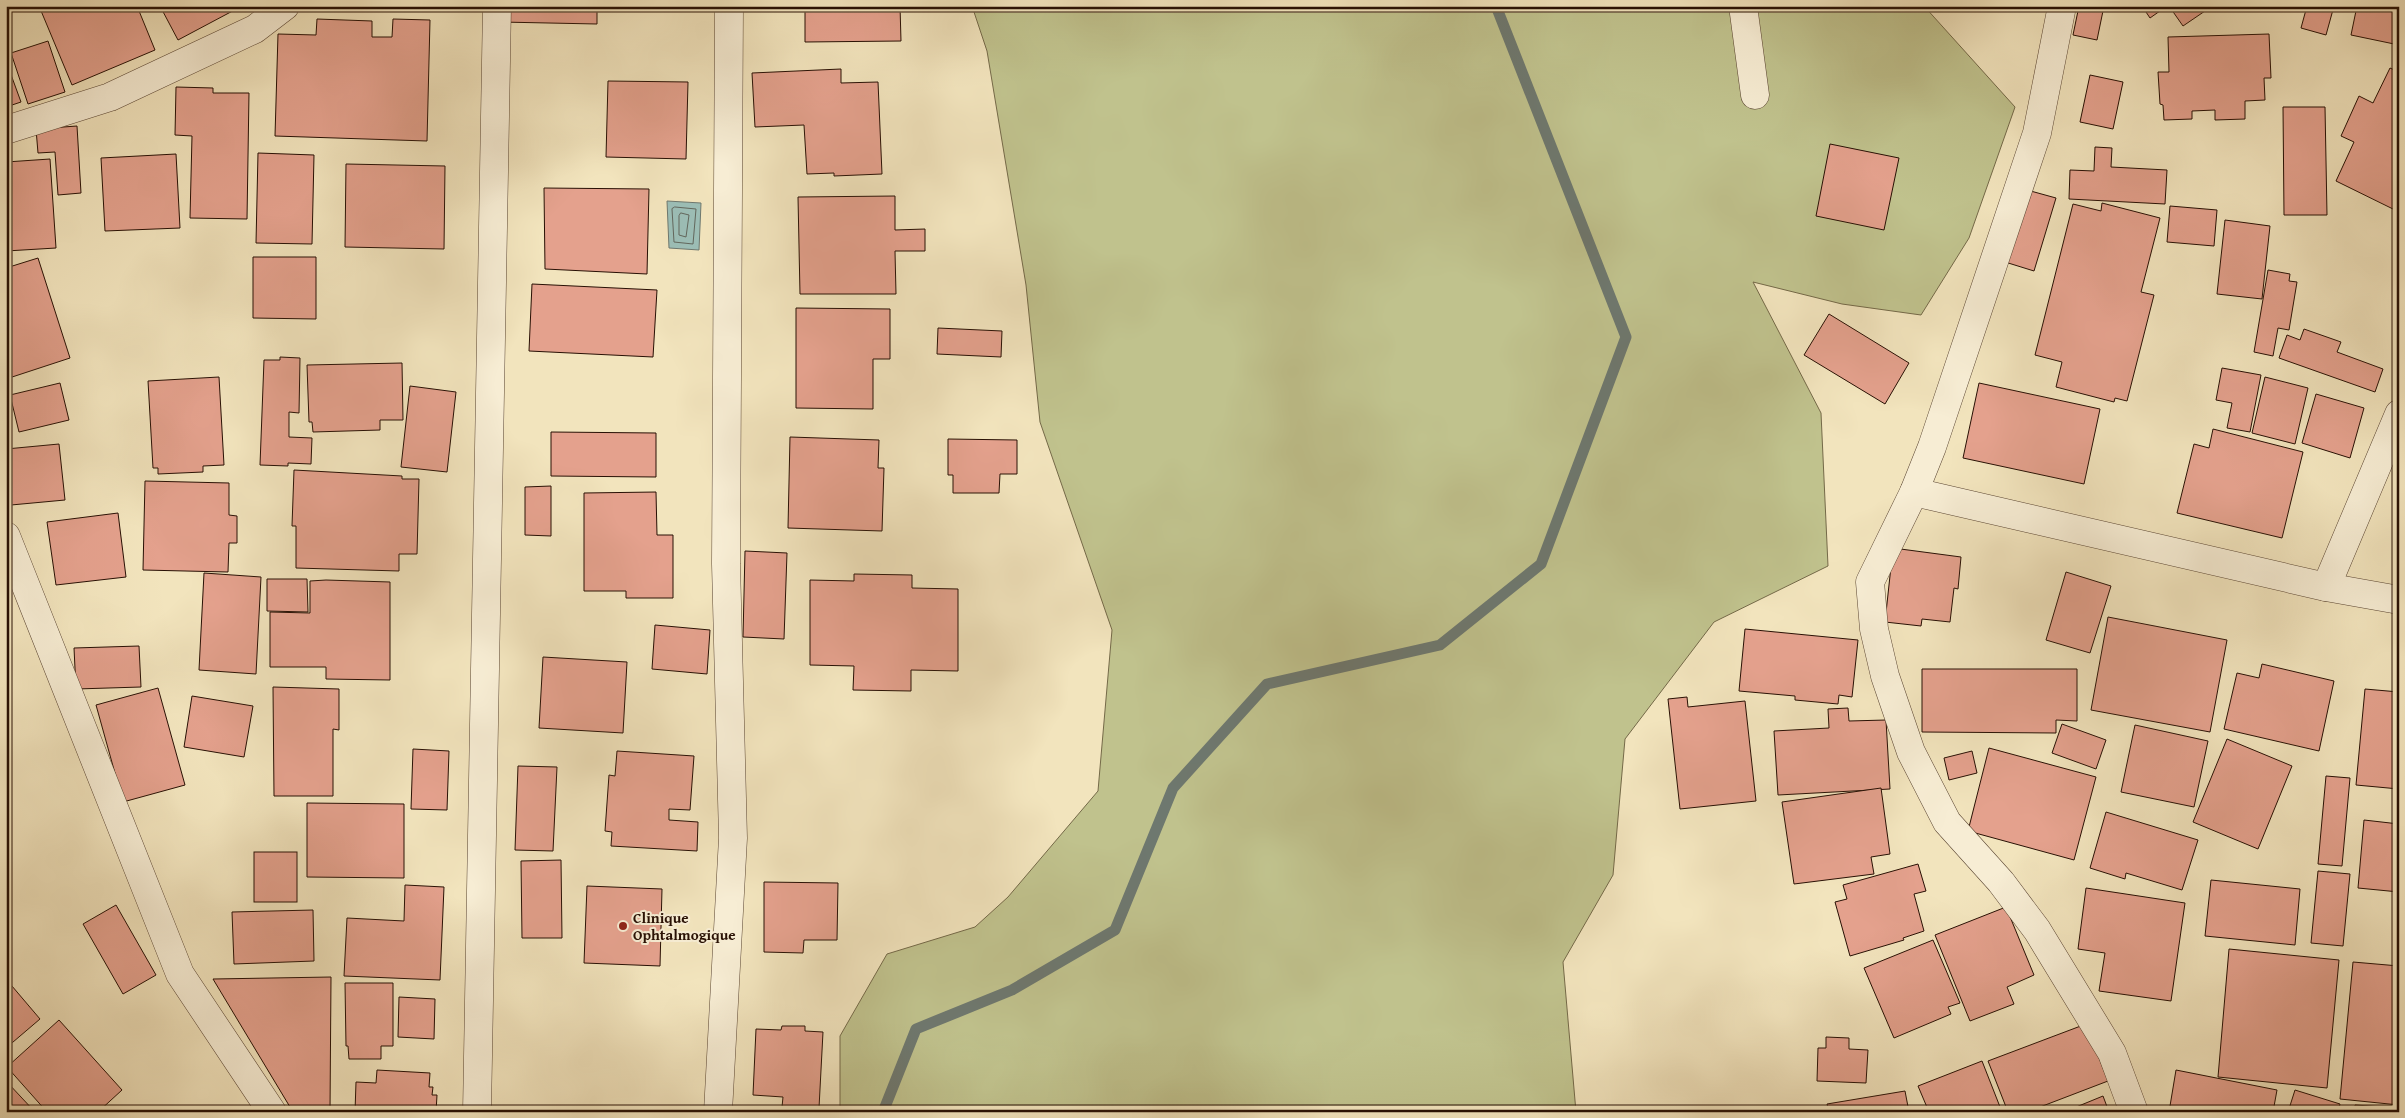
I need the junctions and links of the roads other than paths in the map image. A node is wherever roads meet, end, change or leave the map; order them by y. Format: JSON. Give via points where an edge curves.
{"nodes":[{"id":1,"x":285,"y":6,"type":"edge"},
{"id":2,"x":497,"y":6,"type":"edge"},
{"id":3,"x":729,"y":6,"type":"edge"},
{"id":4,"x":1743,"y":6,"type":"edge"},
{"id":5,"x":2062,"y":6,"type":"edge"},
{"id":6,"x":1755,"y":95,"type":"dead end"},
{"id":7,"x":6,"y":130,"type":"edge"},
{"id":8,"x":2399,"y":414,"type":"edge"},
{"id":9,"x":1914,"y":492,"type":"junction"},
{"id":10,"x":6,"y":536,"type":"edge"},
{"id":11,"x":2326,"y":586,"type":"junction"},
{"id":12,"x":2399,"y":600,"type":"edge"},
{"id":13,"x":272,"y":1112,"type":"edge"},
{"id":14,"x":477,"y":1112,"type":"edge"},
{"id":15,"x":718,"y":1112,"type":"edge"},
{"id":16,"x":2134,"y":1112,"type":"edge"}],
"edges":[{"from":1,"to":7,"type":"street","via":[[255,30],[110,97]]},
{"from":2,"to":14,"type":"street"},
{"from":3,"to":15,"type":"street","via":[[726,564],[733,838]]},
{"from":4,"to":6,"type":"street"},
{"from":5,"to":9,"type":"street","via":[[2038,133]]},
{"from":8,"to":11,"type":"street"},
{"from":9,"to":11,"type":"street"},
{"from":9,"to":16,"type":"street","via":[[1870,582],[1874,629],[1885,676],[1911,752],[1947,822],[2001,882],[2037,930],[2112,1053]]},
{"from":10,"to":13,"type":"street","via":[[180,974]]},
{"from":11,"to":12,"type":"street"}]}
